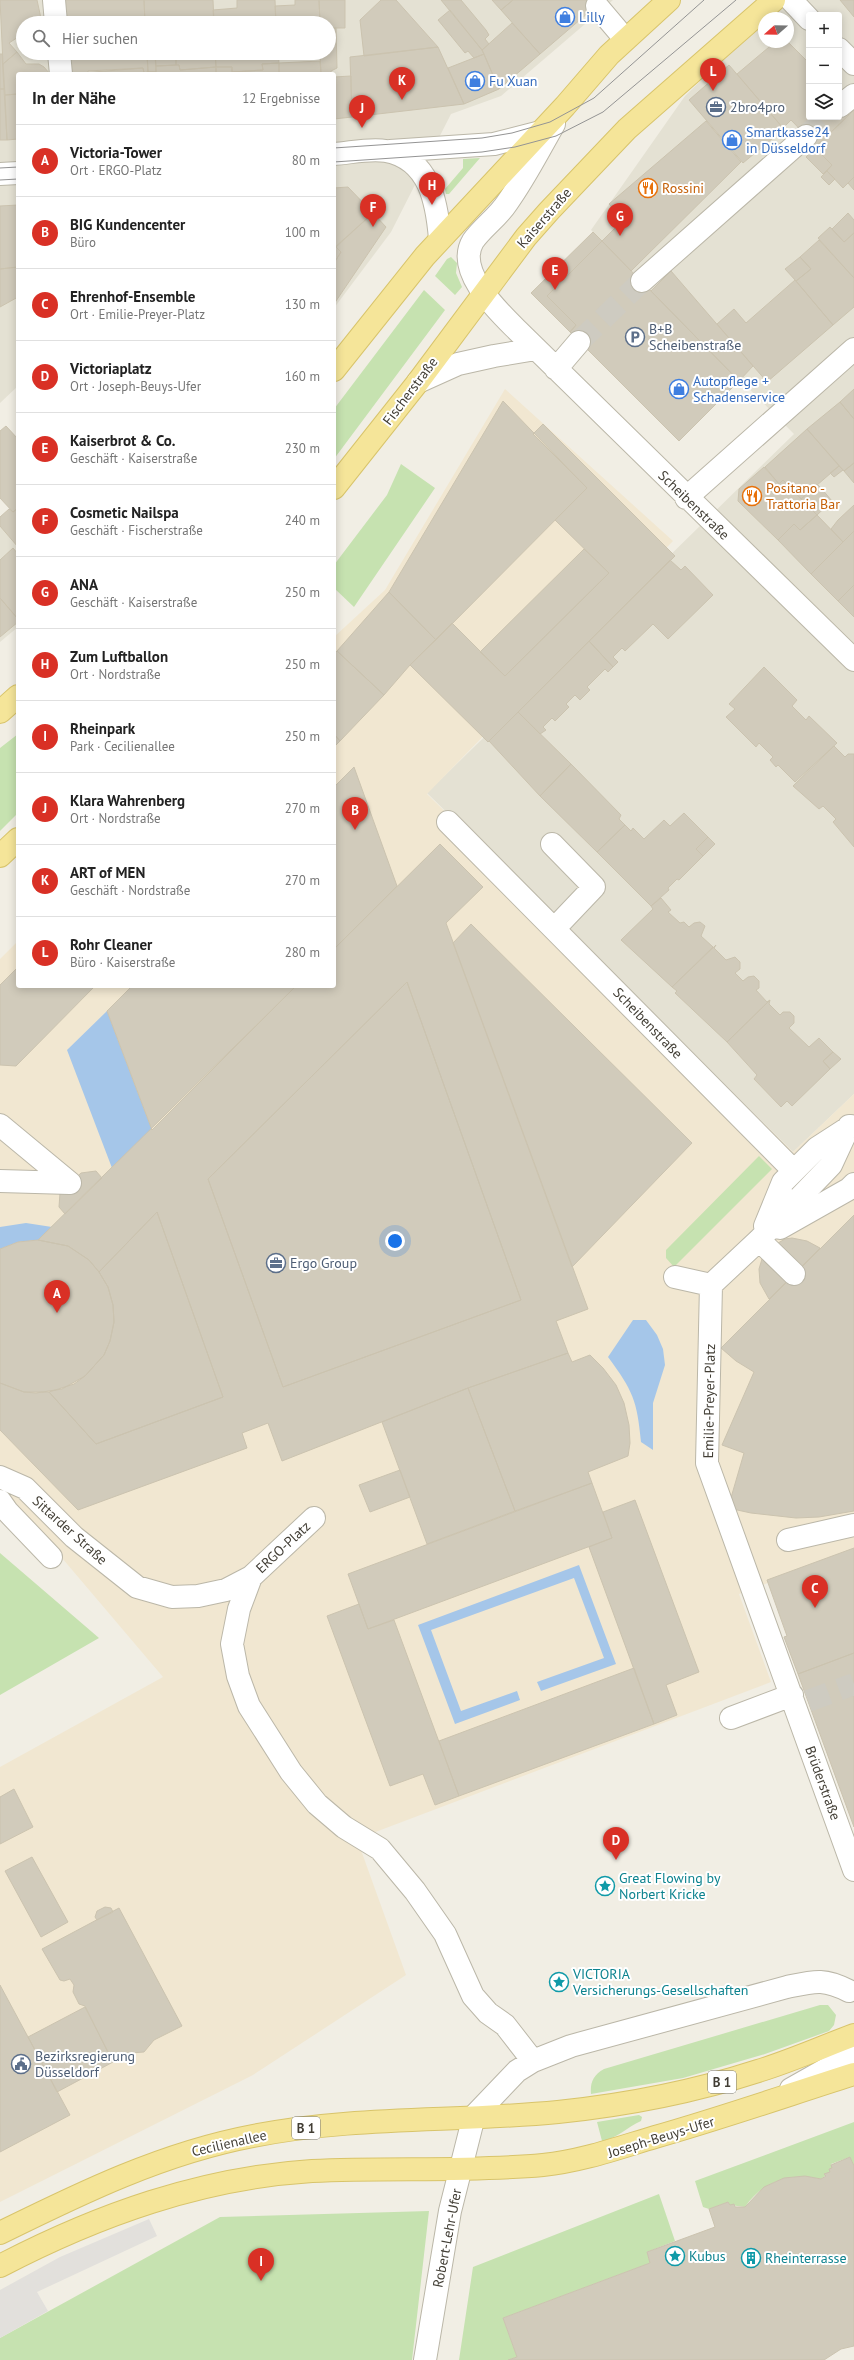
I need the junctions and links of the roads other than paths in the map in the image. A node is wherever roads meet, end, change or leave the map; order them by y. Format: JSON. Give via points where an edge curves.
{"nodes":[{"id":1,"x":54,"y":0,"type":"edge"},
{"id":2,"x":668,"y":0,"type":"edge"},
{"id":3,"x":774,"y":0,"type":"edge"},
{"id":4,"x":791,"y":0,"type":"edge"},
{"id":5,"x":597,"y":6,"type":"dead end"},
{"id":6,"x":55,"y":16,"type":"edge"},
{"id":7,"x":806,"y":16,"type":"edge"},
{"id":8,"x":625,"y":39,"type":"junction"},
{"id":9,"x":842,"y":52,"type":"edge"},
{"id":10,"x":60,"y":60,"type":"edge"},
{"id":11,"x":854,"y":64,"type":"edge"},
{"id":12,"x":61,"y":72,"type":"edge"},
{"id":13,"x":565,"y":106,"type":"junction"},
{"id":14,"x":541,"y":132,"type":"junction"},
{"id":15,"x":806,"y":136,"type":"tunnel mouth"},
{"id":16,"x":384,"y":151,"type":"junction"},
{"id":17,"x":336,"y":154,"type":"edge"},
{"id":18,"x":0,"y":174,"type":"edge"},
{"id":19,"x":16,"y":174,"type":"edge"},
{"id":20,"x":440,"y":240,"type":"junction"},
{"id":21,"x":642,"y":281,"type":"tunnel mouth"},
{"id":22,"x":483,"y":293,"type":"junction"},
{"id":23,"x":579,"y":342,"type":"tunnel mouth"},
{"id":24,"x":536,"y":349,"type":"junction"},
{"id":25,"x":854,"y":349,"type":"edge"},
{"id":26,"x":336,"y":368,"type":"edge"},
{"id":27,"x":556,"y":369,"type":"junction"},
{"id":28,"x":418,"y":382,"type":"junction"},
{"id":29,"x":336,"y":485,"type":"edge"},
{"id":30,"x":686,"y":498,"type":"junction"},
{"id":31,"x":854,"y":660,"type":"edge"},
{"id":32,"x":16,"y":698,"type":"edge"},
{"id":33,"x":0,"y":712,"type":"edge"},
{"id":34,"x":448,"y":822,"type":"dead end"},
{"id":35,"x":16,"y":841,"type":"edge"},
{"id":36,"x":552,"y":844,"type":"dead end"},
{"id":37,"x":0,"y":856,"type":"edge"},
{"id":38,"x":555,"y":928,"type":"junction"},
{"id":39,"x":0,"y":1125,"type":"edge"},
{"id":40,"x":852,"y":1125,"type":"edge"},
{"id":41,"x":823,"y":1161,"type":"junction"},
{"id":42,"x":0,"y":1181,"type":"edge"},
{"id":43,"x":852,"y":1186,"type":"edge"},
{"id":44,"x":792,"y":1191,"type":"junction"},
{"id":45,"x":759,"y":1240,"type":"junction"},
{"id":46,"x":794,"y":1274,"type":"dead end"},
{"id":47,"x":675,"y":1277,"type":"dead end"},
{"id":48,"x":711,"y":1285,"type":"junction"},
{"id":49,"x":0,"y":1478,"type":"edge"},
{"id":50,"x":0,"y":1501,"type":"edge"},
{"id":51,"x":314,"y":1518,"type":"dead end"},
{"id":52,"x":854,"y":1525,"type":"edge"},
{"id":53,"x":788,"y":1540,"type":"dead end"},
{"id":54,"x":51,"y":1557,"type":"dead end"},
{"id":55,"x":252,"y":1577,"type":"junction"},
{"id":56,"x":798,"y":1701,"type":"junction"},
{"id":57,"x":731,"y":1718,"type":"dead end"},
{"id":58,"x":854,"y":1870,"type":"edge"},
{"id":59,"x":852,"y":1992,"type":"edge"},
{"id":60,"x":854,"y":2035,"type":"edge"},
{"id":61,"x":854,"y":2045,"type":"edge"},
{"id":62,"x":533,"y":2061,"type":"junction"},
{"id":63,"x":854,"y":2074,"type":"edge"},
{"id":64,"x":769,"y":2102,"type":"junction"},
{"id":65,"x":474,"y":2116,"type":"junction"},
{"id":66,"x":461,"y":2167,"type":"junction"},
{"id":67,"x":0,"y":2233,"type":"edge"},
{"id":68,"x":0,"y":2266,"type":"edge"},
{"id":69,"x":425,"y":2360,"type":"edge"}],
"edges":[{"from":1,"to":6,"type":"street"},
{"from":2,"to":8,"type":"main road"},
{"from":3,"to":22,"type":"main road","name":"Kaiserstraße","via":[[616,139],[531,231]]},
{"from":4,"to":7,"type":"street"},
{"from":5,"to":8,"type":"street"},
{"from":8,"to":13,"type":"main road"},
{"from":9,"to":11,"type":"street"},
{"from":10,"to":12,"type":"street"},
{"from":13,"to":14,"type":"main road"},
{"from":13,"to":22,"type":"street","via":[[507,204],[472,242],[468,259]]},
{"from":14,"to":16,"type":"street","via":[[494,144]]},
{"from":14,"to":20,"type":"main road"},
{"from":15,"to":21,"type":"street"},
{"from":16,"to":17,"type":"street"},
{"from":16,"to":20,"type":"street","via":[[407,160],[428,179],[437,209]]},
{"from":18,"to":19,"type":"street"},
{"from":20,"to":26,"type":"main road"},
{"from":22,"to":24,"type":"street","name":"Scheibenstraße"},
{"from":22,"to":28,"type":"main road","name":"Fischerstraße"},
{"from":23,"to":27,"type":"street"},
{"from":24,"to":27,"type":"street","name":"Scheibenstraße"},
{"from":24,"to":28,"type":"street","via":[[458,364]]},
{"from":25,"to":30,"type":"street"},
{"from":27,"to":30,"type":"street","name":"Scheibenstraße"},
{"from":28,"to":29,"type":"main road","name":"Fischerstraße"},
{"from":30,"to":31,"type":"street","name":"Scheibenstraße"},
{"from":32,"to":33,"type":"main road"},
{"from":34,"to":38,"type":"street","name":"Scheibenstraße"},
{"from":35,"to":37,"type":"main road"},
{"from":36,"to":38,"type":"street","via":[[594,888]]},
{"from":38,"to":44,"type":"street","name":"Scheibenstraße"},
{"from":39,"to":42,"type":"street","via":[[70,1183]]},
{"from":40,"to":41,"type":"street"},
{"from":41,"to":43,"type":"street"},
{"from":41,"to":44,"type":"street"},
{"from":41,"to":44,"type":"street"},
{"from":43,"to":44,"type":"street"},
{"from":44,"to":45,"type":"street"},
{"from":44,"to":45,"type":"street"},
{"from":45,"to":46,"type":"street"},
{"from":45,"to":48,"type":"street"},
{"from":47,"to":48,"type":"street"},
{"from":48,"to":56,"type":"street","name":"Emilie-Preyer-Platz","via":[[707,1464],[749,1555],[752,1586]]},
{"from":49,"to":55,"type":"street","name":"Sittarder Straße","via":[[25,1488],[74,1537],[137,1587],[172,1597],[198,1596],[226,1590]]},
{"from":50,"to":54,"type":"street"},
{"from":51,"to":55,"type":"street","name":"ERGO-Platz"},
{"from":52,"to":53,"type":"street"},
{"from":55,"to":62,"type":"street","via":[[239,1609],[232,1644],[238,1676],[249,1706],[291,1772],[317,1804],[344,1827],[380,1849],[415,1891],[445,1934],[473,1996],[488,2013],[505,2025]]},
{"from":56,"to":57,"type":"street"},
{"from":56,"to":58,"type":"street","name":"Brüderstraße"},
{"from":59,"to":62,"type":"street","via":[[832,1982],[813,1982],[787,1987],[571,2046]]},
{"from":60,"to":65,"type":"main road","number":"B 1","via":[[760,2071],[664,2096],[584,2109]]},
{"from":61,"to":64,"type":"street","via":[[846,2058]]},
{"from":62,"to":65,"type":"street","via":[[517,2071]]},
{"from":63,"to":64,"type":"main road","name":"Joseph-Beuys-Ufer","number":"B 1"},
{"from":64,"to":66,"type":"main road","name":"Joseph-Beuys-Ufer","number":"B 1","via":[[595,2156],[543,2165]]},
{"from":65,"to":66,"type":"street","name":"Robert-Lehr-Ufer"},
{"from":65,"to":67,"type":"main road","name":"Cecilienallee","number":"B 1","via":[[297,2128],[238,2139],[134,2171]]},
{"from":66,"to":68,"type":"main road","number":"B 1","via":[[310,2171],[217,2184],[141,2204],[98,2220],[46,2242]]},
{"from":66,"to":69,"type":"street","name":"Robert-Lehr-Ufer","via":[[450,2211]]}]}
